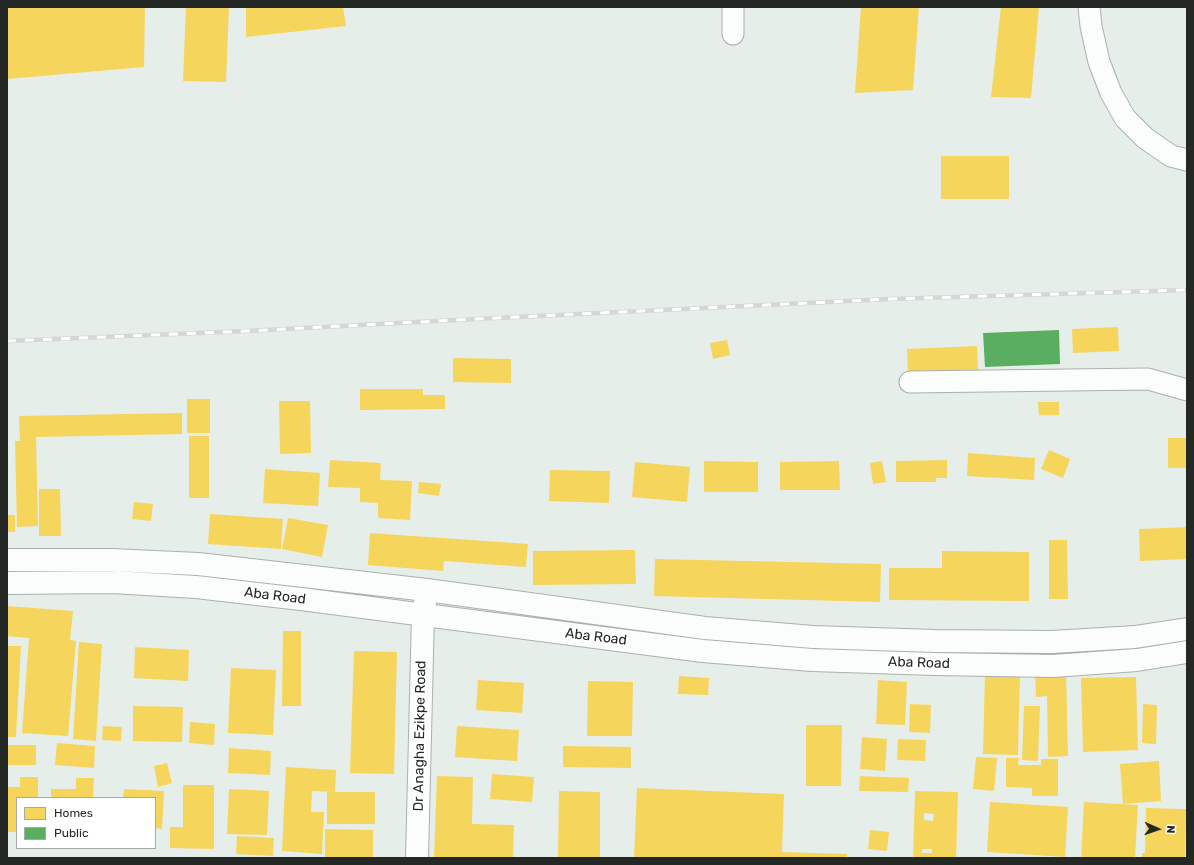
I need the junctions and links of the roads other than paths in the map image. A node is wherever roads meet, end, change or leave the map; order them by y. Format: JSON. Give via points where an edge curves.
{"nodes":[{"id":1,"x":733,"y":7,"type":"edge"},
{"id":2,"x":1089,"y":7,"type":"edge"},
{"id":3,"x":733,"y":34,"type":"dead end"},
{"id":4,"x":1187,"y":160,"type":"edge"},
{"id":5,"x":910,"y":382,"type":"dead end"},
{"id":6,"x":1187,"y":390,"type":"edge"},
{"id":7,"x":7,"y":560,"type":"edge"},
{"id":8,"x":7,"y":583,"type":"edge"},
{"id":9,"x":427,"y":590,"type":"junction"},
{"id":10,"x":423,"y":614,"type":"junction"},
{"id":11,"x":1187,"y":629,"type":"edge"},
{"id":12,"x":1187,"y":652,"type":"edge"},
{"id":13,"x":417,"y":858,"type":"edge"}],
"edges":[{"from":1,"to":3,"type":"street"},
{"from":2,"to":4,"type":"street","via":[[1099,62],[1111,93],[1125,118],[1145,138],[1171,156]]},
{"from":5,"to":6,"type":"street","via":[[1148,379]]},
{"from":7,"to":9,"type":"main road","name":"Aba Road","via":[[112,560],[198,564]]},
{"from":8,"to":10,"type":"main road","name":"Aba Road","via":[[112,582],[196,587]]},
{"from":9,"to":10,"type":"main road","name":"Dr Anagha Ezikpe Road"},
{"from":9,"to":11,"type":"main road","name":"Aba Road","via":[[705,628],[813,637],[1052,642],[1134,637]]},
{"from":10,"to":12,"type":"main road","name":"Aba Road","via":[[703,650],[812,660],[1053,666],[1137,660]]},
{"from":10,"to":13,"type":"main road","name":"Dr Anagha Ezikpe Road"}]}
